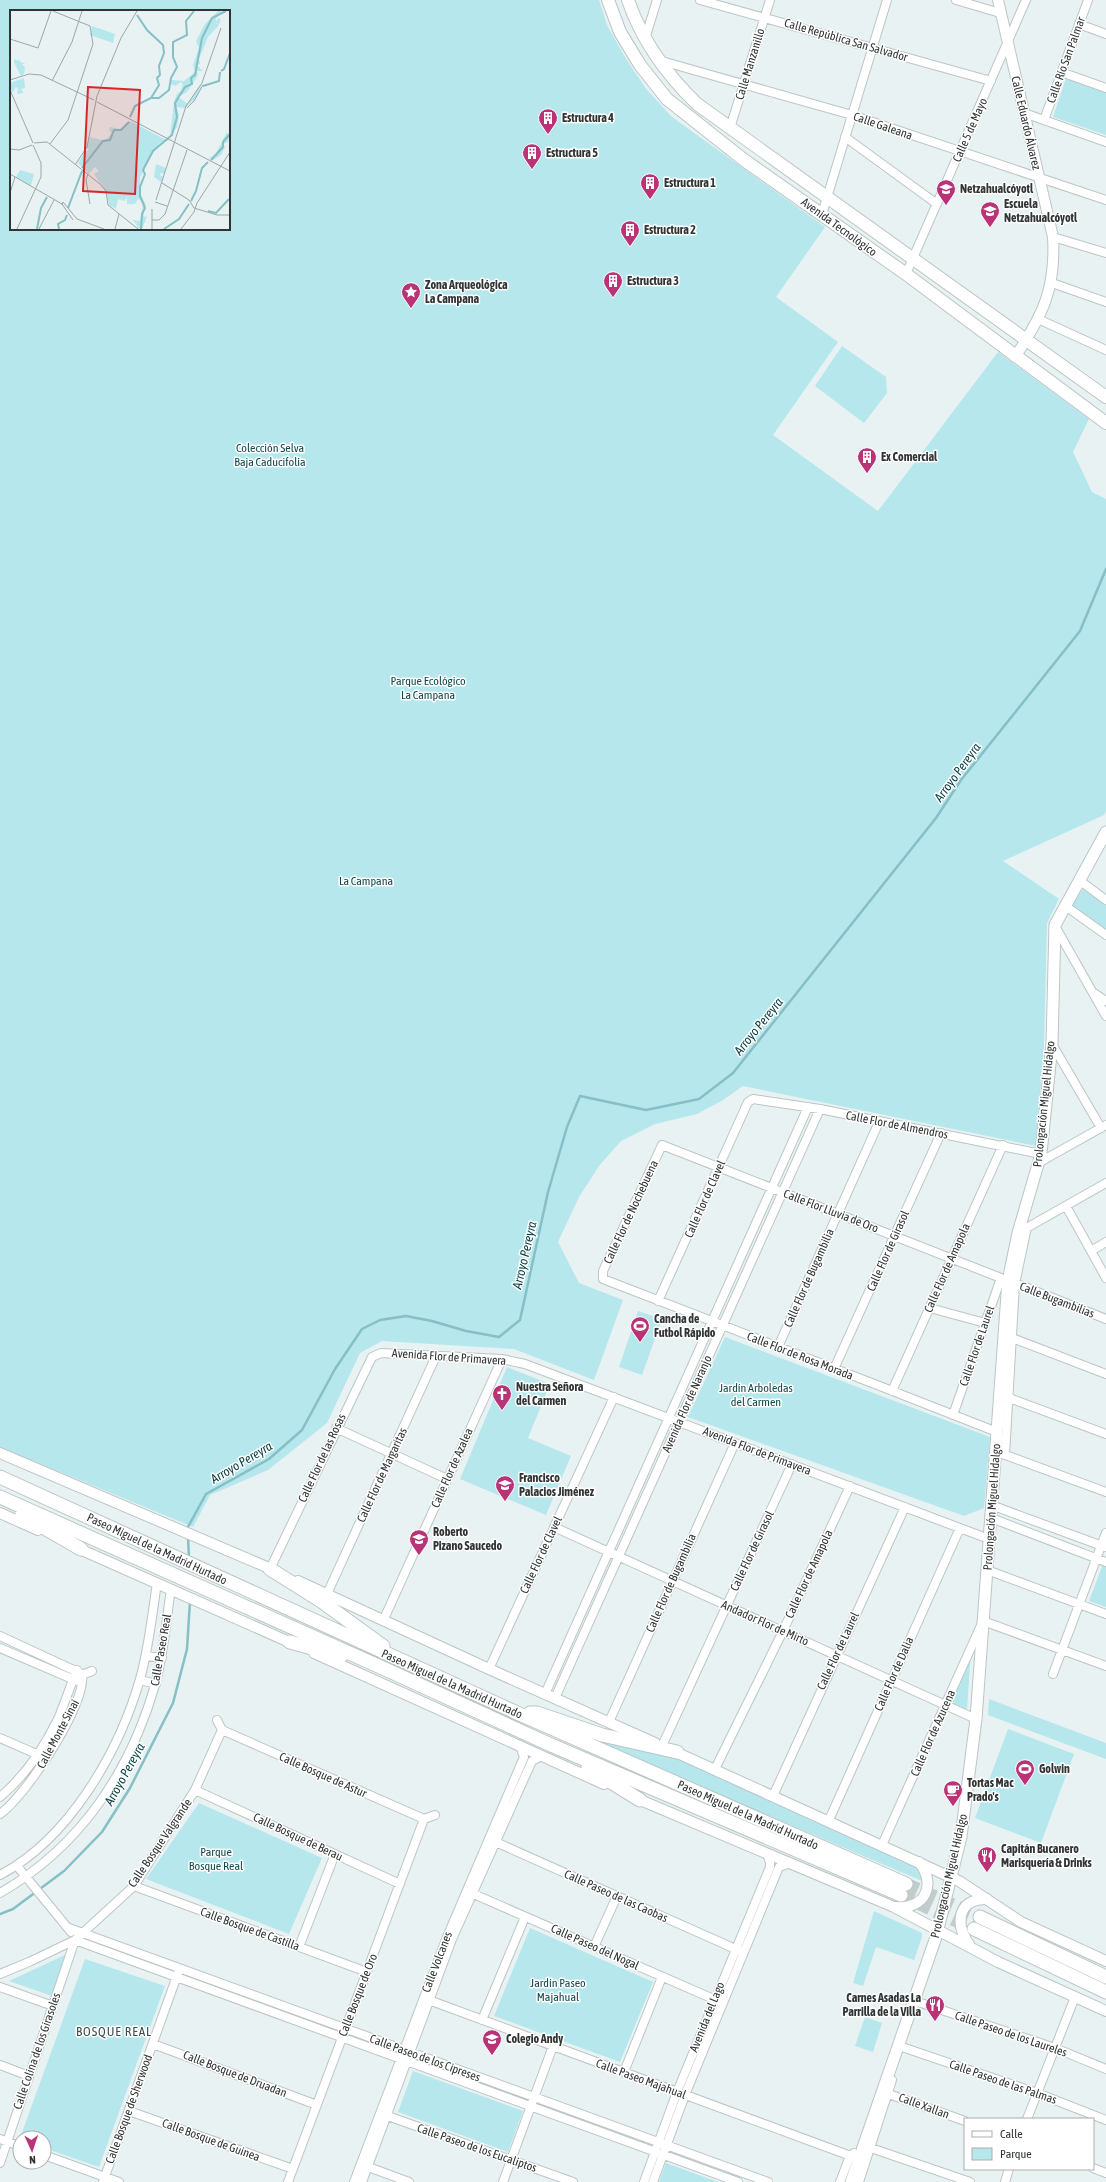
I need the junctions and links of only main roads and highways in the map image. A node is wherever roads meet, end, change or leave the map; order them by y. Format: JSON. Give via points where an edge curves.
{"nodes":[{"id":1,"x":608,"y":0,"type":"edge"},
{"id":2,"x":628,"y":0,"type":"edge"},
{"id":3,"x":1106,"y":397,"type":"edge"},
{"id":4,"x":1106,"y":423,"type":"edge"},
{"id":5,"x":1106,"y":832,"type":"edge"},
{"id":6,"x":0,"y":1477,"type":"edge"},
{"id":7,"x":0,"y":1497,"type":"edge"},
{"id":8,"x":0,"y":1502,"type":"edge"},
{"id":9,"x":81,"y":1550,"type":"road end"},
{"id":10,"x":270,"y":1569,"type":"road end"},
{"id":11,"x":290,"y":1642,"type":"road end"},
{"id":12,"x":408,"y":1664,"type":"junction"},
{"id":13,"x":385,"y":1669,"type":"junction"},
{"id":14,"x":515,"y":1712,"type":"junction"},
{"id":15,"x":551,"y":1745,"type":"junction"},
{"id":16,"x":677,"y":1752,"type":"road end"},
{"id":17,"x":640,"y":1800,"type":"road end"},
{"id":18,"x":1106,"y":1977,"type":"edge"},
{"id":19,"x":1106,"y":1992,"type":"edge"},
{"id":20,"x":851,"y":2182,"type":"edge"}],
"edges":[{"from":1,"to":4,"type":"main road","name":"Avenida Tecnológico","via":[[620,32],[640,65],[666,99],[744,160],[906,274]]},
{"from":2,"to":3,"type":"main road","name":"Avenida Tecnológico","via":[[657,60],[697,104]]},
{"from":5,"to":20,"type":"main road","name":"Prolongación Miguel Hidalgo","via":[[1055,925],[1052,1044],[1040,1158],[1008,1281],[1004,1396],[997,1432],[1000,1453],[991,1505],[976,1719],[960,1838],[938,1930],[867,2146],[855,2158]]},
{"from":6,"to":12,"type":"highway","name":"Paseo Miguel de la Madrid Hurtado"},
{"from":7,"to":13,"type":"highway","name":"Paseo Miguel de la Madrid Hurtado"},
{"from":8,"to":9,"type":"highway"},
{"from":10,"to":12,"type":"highway","via":[[321,1600]]},
{"from":11,"to":13,"type":"highway"},
{"from":12,"to":14,"type":"highway","name":"Paseo Miguel de la Madrid Hurtado"},
{"from":13,"to":15,"type":"highway","name":"Paseo Miguel de la Madrid Hurtado"},
{"from":14,"to":15,"type":"highway","name":"Paseo Miguel de la Madrid Hurtado","via":[[904,1889]]},
{"from":14,"to":16,"type":"highway","via":[[537,1713],[602,1735]]},
{"from":15,"to":17,"type":"highway"},
{"from":18,"to":19,"type":"highway","via":[[977,1923]]}]}
